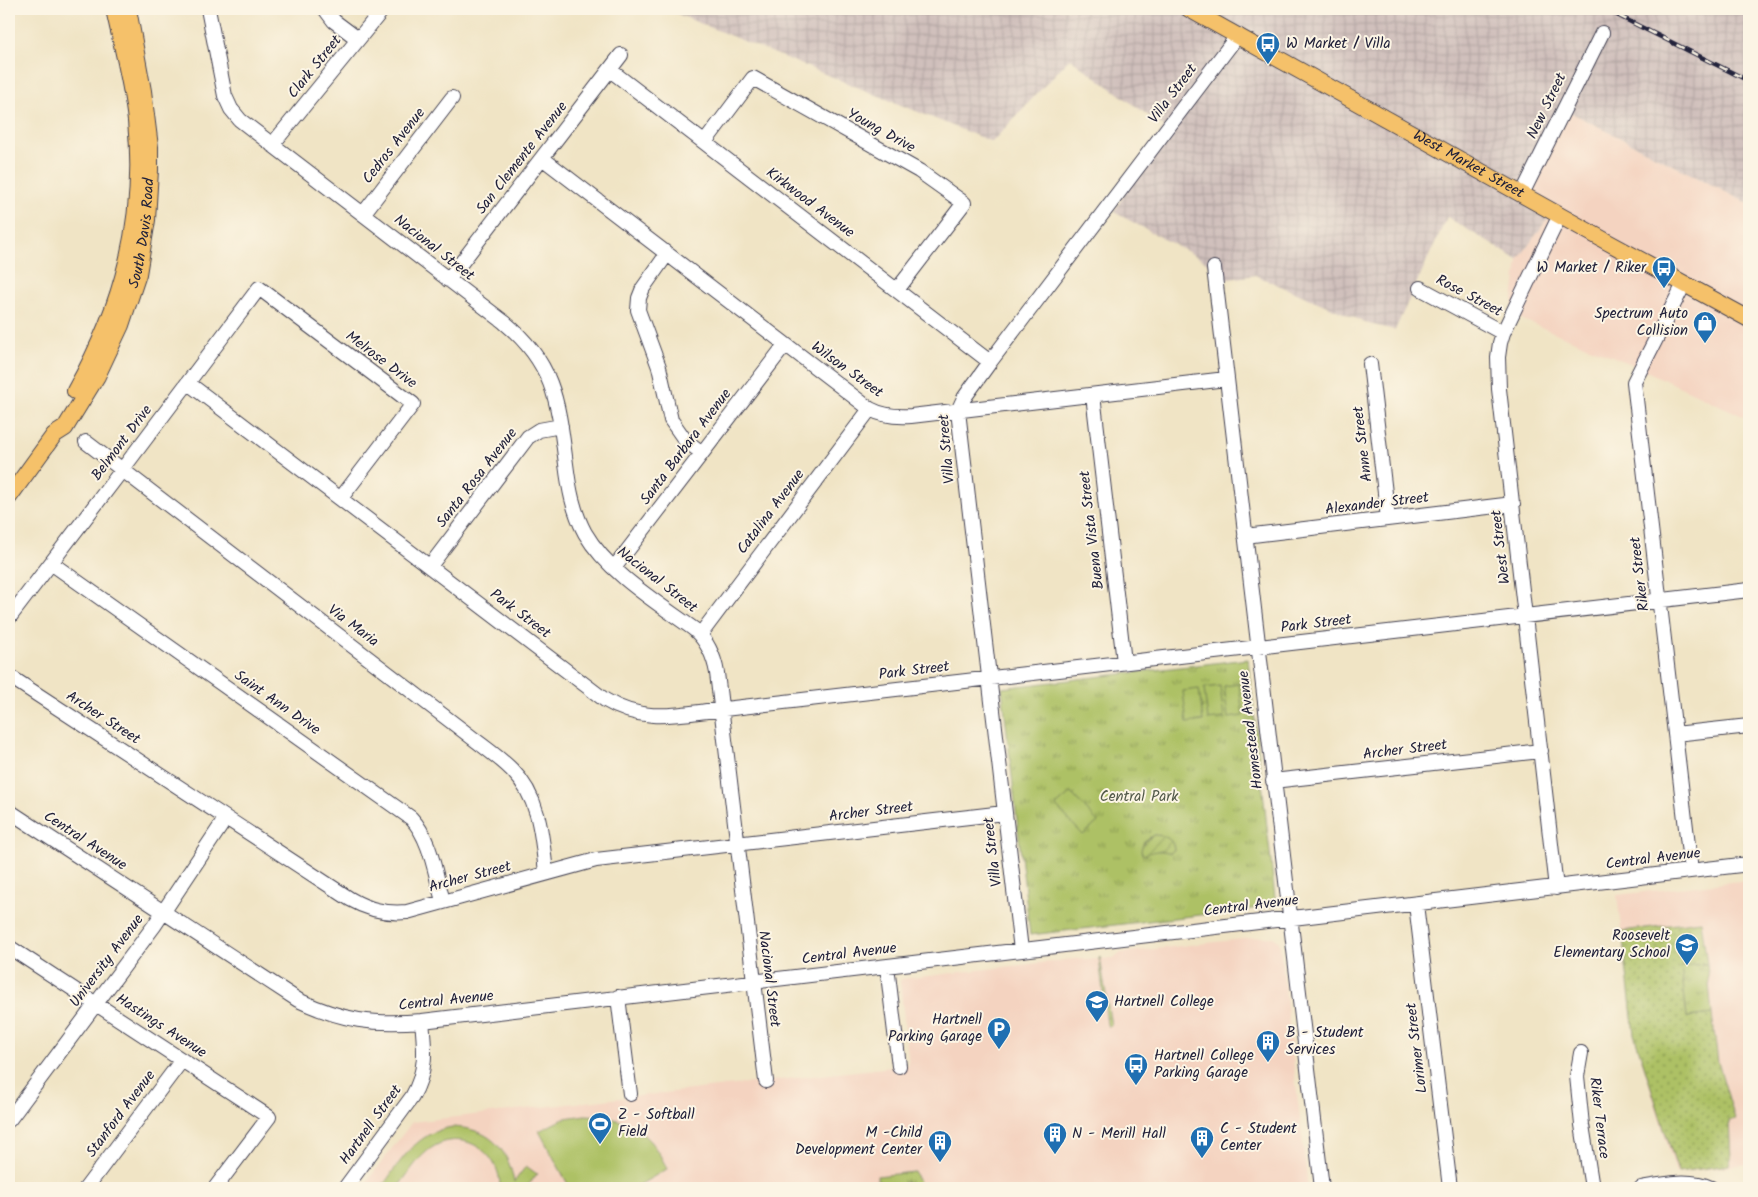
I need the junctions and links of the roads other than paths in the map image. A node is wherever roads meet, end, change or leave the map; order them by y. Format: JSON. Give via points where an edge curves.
{"nodes":[{"id":1,"x":114,"y":9,"type":"edge"},
{"id":2,"x":128,"y":9,"type":"edge"},
{"id":3,"x":208,"y":9,"type":"edge"},
{"id":4,"x":325,"y":9,"type":"edge"},
{"id":5,"x":383,"y":9,"type":"edge"},
{"id":6,"x":1189,"y":9,"type":"edge"},
{"id":7,"x":1602,"y":33,"type":"dead end"},
{"id":8,"x":1238,"y":35,"type":"junction"},
{"id":9,"x":358,"y":40,"type":"junction"},
{"id":10,"x":621,"y":55,"type":"dead end"},
{"id":11,"x":610,"y":70,"type":"junction"},
{"id":12,"x":452,"y":98,"type":"dead end"},
{"id":13,"x":705,"y":142,"type":"junction"},
{"id":14,"x":272,"y":145,"type":"junction"},
{"id":15,"x":542,"y":158,"type":"junction"},
{"id":16,"x":1522,"y":194,"type":"junction"},
{"id":17,"x":363,"y":214,"type":"junction"},
{"id":18,"x":1560,"y":215,"type":"junction"},
{"id":19,"x":667,"y":254,"type":"junction"},
{"id":20,"x":1214,"y":268,"type":"dead end"},
{"id":21,"x":448,"y":280,"type":"junction"},
{"id":22,"x":1684,"y":284,"type":"junction"},
{"id":23,"x":259,"y":288,"type":"joint"},
{"id":24,"x":1420,"y":288,"type":"dead end"},
{"id":25,"x":897,"y":290,"type":"junction"},
{"id":26,"x":1749,"y":319,"type":"edge"},
{"id":27,"x":1504,"y":333,"type":"junction"},
{"id":28,"x":784,"y":345,"type":"junction"},
{"id":29,"x":990,"y":362,"type":"junction"},
{"id":30,"x":1370,"y":364,"type":"dead end"},
{"id":31,"x":1226,"y":379,"type":"junction"},
{"id":32,"x":188,"y":382,"type":"junction"},
{"id":33,"x":1093,"y":395,"type":"junction"},
{"id":34,"x":870,"y":409,"type":"junction"},
{"id":35,"x":958,"y":411,"type":"junction"},
{"id":36,"x":561,"y":426,"type":"junction"},
{"id":37,"x":54,"y":435,"type":"junction"},
{"id":38,"x":86,"y":442,"type":"dead end"},
{"id":39,"x":702,"y":453,"type":"junction"},
{"id":40,"x":122,"y":470,"type":"junction"},
{"id":41,"x":9,"y":497,"type":"edge"},
{"id":42,"x":341,"y":498,"type":"junction"},
{"id":43,"x":1512,"y":504,"type":"junction"},
{"id":44,"x":1388,"y":519,"type":"junction"},
{"id":45,"x":1244,"y":536,"type":"junction"},
{"id":46,"x":51,"y":563,"type":"junction"},
{"id":47,"x":430,"y":566,"type":"junction"},
{"id":48,"x":614,"y":568,"type":"junction"},
{"id":49,"x":1749,"y":590,"type":"edge"},
{"id":50,"x":1660,"y":600,"type":"junction"},
{"id":51,"x":1526,"y":616,"type":"junction"},
{"id":52,"x":9,"y":618,"type":"edge"},
{"id":53,"x":700,"y":635,"type":"junction"},
{"id":54,"x":1257,"y":648,"type":"junction"},
{"id":55,"x":1124,"y":662,"type":"junction"},
{"id":56,"x":9,"y":676,"type":"edge"},
{"id":57,"x":989,"y":679,"type":"junction"},
{"id":58,"x":721,"y":710,"type":"junction"},
{"id":59,"x":1749,"y":726,"type":"edge"},
{"id":60,"x":1676,"y":734,"type":"junction"},
{"id":61,"x":1541,"y":751,"type":"junction"},
{"id":62,"x":1273,"y":781,"type":"junction"},
{"id":63,"x":9,"y":811,"type":"edge"},
{"id":64,"x":1004,"y":813,"type":"junction"},
{"id":65,"x":226,"y":818,"type":"junction"},
{"id":66,"x":736,"y":844,"type":"junction"},
{"id":67,"x":1749,"y":864,"type":"edge"},
{"id":68,"x":1691,"y":871,"type":"junction"},
{"id":69,"x":546,"y":873,"type":"junction"},
{"id":70,"x":1556,"y":888,"type":"junction"},
{"id":71,"x":443,"y":901,"type":"junction"},
{"id":72,"x":1416,"y":904,"type":"junction"},
{"id":73,"x":164,"y":912,"type":"junction"},
{"id":74,"x":1289,"y":918,"type":"junction"},
{"id":75,"x":9,"y":947,"type":"edge"},
{"id":76,"x":1020,"y":950,"type":"junction"},
{"id":77,"x":887,"y":966,"type":"junction"},
{"id":78,"x":753,"y":982,"type":"junction"},
{"id":79,"x":618,"y":997,"type":"junction"},
{"id":80,"x":96,"y":1003,"type":"junction"},
{"id":81,"x":422,"y":1021,"type":"junction"},
{"id":82,"x":1582,"y":1053,"type":"dead end"},
{"id":83,"x":182,"y":1060,"type":"junction"},
{"id":84,"x":899,"y":1066,"type":"dead end"},
{"id":85,"x":766,"y":1081,"type":"dead end"},
{"id":86,"x":630,"y":1094,"type":"dead end"},
{"id":87,"x":9,"y":1120,"type":"edge"},
{"id":88,"x":86,"y":1188,"type":"edge"},
{"id":89,"x":215,"y":1188,"type":"edge"},
{"id":90,"x":344,"y":1188,"type":"edge"},
{"id":91,"x":1322,"y":1188,"type":"edge"},
{"id":92,"x":1450,"y":1188,"type":"edge"},
{"id":93,"x":1592,"y":1188,"type":"edge"},
{"id":94,"x":1641,"y":1188,"type":"edge"},
{"id":95,"x":1711,"y":1188,"type":"edge"}],
"edges":[{"from":1,"to":37,"type":"main road","name":"South Davis Road","via":[[136,120],[135,220],[126,271],[103,337],[56,423]]},
{"from":2,"to":37,"type":"main road","name":"South Davis Road","via":[[150,147],[149,197],[143,246],[138,274],[112,348],[79,408],[65,428]]},
{"from":3,"to":14,"type":"street","name":"Nacional Street","via":[[227,102],[240,120]]},
{"from":4,"to":9,"type":"street","via":[[334,21]]},
{"from":5,"to":9,"type":"street","name":"Clark Street"},
{"from":6,"to":8,"type":"main road","name":"West Market Street"},
{"from":7,"to":16,"type":"street","name":"New Street"},
{"from":8,"to":16,"type":"main road","name":"West Market Street"},
{"from":8,"to":29,"type":"street","name":"Villa Street"},
{"from":9,"to":14,"type":"street","name":"Clark Street"},
{"from":10,"to":11,"type":"street","name":"San Clemente Avenue"},
{"from":11,"to":13,"type":"street","name":"Kirkwood Avenue"},
{"from":11,"to":15,"type":"street","name":"San Clemente Avenue"},
{"from":12,"to":17,"type":"street","name":"Cedros Avenue"},
{"from":13,"to":25,"type":"street","name":"Kirkwood Avenue"},
{"from":13,"to":25,"type":"street","name":"Young Drive","via":[[753,78],[919,171],[964,203]]},
{"from":14,"to":17,"type":"street","name":"Nacional Street"},
{"from":15,"to":19,"type":"street","name":"Wilson Street"},
{"from":15,"to":21,"type":"street","name":"San Clemente Avenue"},
{"from":16,"to":18,"type":"main road","name":"West Market Street"},
{"from":17,"to":21,"type":"street","name":"Nacional Street"},
{"from":18,"to":22,"type":"main road","name":"West Market Street"},
{"from":18,"to":27,"type":"street","name":"West Street"},
{"from":19,"to":28,"type":"street","name":"Wilson Street"},
{"from":19,"to":39,"type":"street","via":[[643,288],[638,310],[659,367],[671,420],[685,440]]},
{"from":20,"to":31,"type":"street","name":"Homestead Avenue"},
{"from":21,"to":36,"type":"street","name":"Nacional Street","via":[[512,329],[530,348],[551,383]]},
{"from":22,"to":26,"type":"main road","name":"West Market Street"},
{"from":22,"to":50,"type":"street","name":"Riker Street","via":[[1634,382]]},
{"from":23,"to":32,"type":"street","name":"Belmont Drive"},
{"from":23,"to":42,"type":"street","name":"Melrose Drive","via":[[413,404]]},
{"from":24,"to":27,"type":"street","name":"Rose Street"},
{"from":25,"to":29,"type":"street","name":"Kirkwood Avenue"},
{"from":27,"to":43,"type":"street","name":"West Street","via":[[1499,350],[1498,375]]},
{"from":28,"to":34,"type":"street","name":"Wilson Street"},
{"from":28,"to":39,"type":"street","name":"Santa Barbara Avenue"},
{"from":29,"to":35,"type":"street","name":"Villa Street"},
{"from":30,"to":44,"type":"street","name":"Anne Street"},
{"from":31,"to":33,"type":"street","name":"Wilson Street"},
{"from":31,"to":45,"type":"street","name":"Homestead Avenue"},
{"from":32,"to":40,"type":"street","name":"Belmont Drive"},
{"from":32,"to":42,"type":"street","name":"Park Street"},
{"from":33,"to":35,"type":"street","name":"Wilson Street"},
{"from":33,"to":55,"type":"street","name":"Buena Vista Street"},
{"from":34,"to":35,"type":"street","name":"Wilson Street","via":[[901,417]]},
{"from":34,"to":53,"type":"street","name":"Catalina Avenue"},
{"from":35,"to":57,"type":"street","name":"Villa Street"},
{"from":36,"to":47,"type":"street","name":"Santa Rosa Avenue","via":[[539,430],[528,437]]},
{"from":36,"to":48,"type":"street","name":"Nacional Street","via":[[574,507],[589,540]]},
{"from":37,"to":41,"type":"main road","name":"South Davis Road"},
{"from":38,"to":40,"type":"street","name":"Via Maria"},
{"from":39,"to":48,"type":"street","name":"Santa Barbara Avenue"},
{"from":40,"to":46,"type":"street","name":"Belmont Drive"},
{"from":40,"to":69,"type":"street","name":"Via Maria","via":[[513,770],[529,793],[538,814]]},
{"from":42,"to":47,"type":"street","name":"Park Street"},
{"from":43,"to":44,"type":"street","name":"Alexander Street"},
{"from":43,"to":51,"type":"street","name":"West Street"},
{"from":44,"to":45,"type":"street","name":"Alexander Street"},
{"from":45,"to":54,"type":"street","name":"Homestead Avenue"},
{"from":46,"to":52,"type":"street","name":"Belmont Drive"},
{"from":46,"to":71,"type":"street","name":"Saint Ann Drive","via":[[411,818],[425,840]]},
{"from":47,"to":58,"type":"street","name":"Park Street","via":[[613,704],[631,712],[656,716]]},
{"from":48,"to":53,"type":"street","name":"Nacional Street"},
{"from":49,"to":50,"type":"street","name":"Park Street"},
{"from":50,"to":51,"type":"street","name":"Park Street"},
{"from":50,"to":60,"type":"street","name":"Riker Street"},
{"from":51,"to":54,"type":"street","name":"Park Street"},
{"from":51,"to":61,"type":"street","name":"West Street"},
{"from":53,"to":58,"type":"street","name":"Nacional Street","via":[[715,664]]},
{"from":54,"to":55,"type":"street","name":"Park Street"},
{"from":54,"to":62,"type":"street","name":"Homestead Avenue"},
{"from":55,"to":57,"type":"street","name":"Park Street"},
{"from":56,"to":65,"type":"street","name":"Archer Street"},
{"from":57,"to":58,"type":"street","name":"Park Street"},
{"from":57,"to":64,"type":"street","name":"Villa Street"},
{"from":58,"to":66,"type":"street","name":"Nacional Street"},
{"from":59,"to":60,"type":"street"},
{"from":60,"to":68,"type":"street","name":"Riker Street"},
{"from":61,"to":62,"type":"street","name":"Archer Street"},
{"from":61,"to":70,"type":"street","name":"West Street"},
{"from":62,"to":74,"type":"street","name":"Homestead Avenue"},
{"from":63,"to":73,"type":"street","name":"Central Avenue"},
{"from":64,"to":66,"type":"street","name":"Archer Street"},
{"from":64,"to":76,"type":"street","name":"Villa Street"},
{"from":65,"to":71,"type":"street","name":"Archer Street","via":[[361,906],[398,913]]},
{"from":65,"to":73,"type":"street","name":"University Avenue"},
{"from":66,"to":69,"type":"street","name":"Archer Street","via":[[603,859]]},
{"from":66,"to":78,"type":"street","name":"Nacional Street"},
{"from":67,"to":68,"type":"street","name":"Central Avenue"},
{"from":68,"to":70,"type":"street","name":"Central Avenue"},
{"from":69,"to":71,"type":"street","name":"Archer Street"},
{"from":70,"to":72,"type":"street","name":"Central Avenue"},
{"from":72,"to":74,"type":"street","name":"Central Avenue"},
{"from":72,"to":92,"type":"street","name":"Lorimer Street"},
{"from":73,"to":80,"type":"street","name":"University Avenue"},
{"from":73,"to":81,"type":"street","name":"Central Avenue","via":[[276,987],[315,1008],[362,1021]]},
{"from":74,"to":76,"type":"street","name":"Central Avenue"},
{"from":74,"to":91,"type":"street","name":"Homestead Avenue"},
{"from":75,"to":80,"type":"street","name":"Hastings Avenue"},
{"from":76,"to":77,"type":"street","name":"Central Avenue"},
{"from":77,"to":78,"type":"street","name":"Central Avenue"},
{"from":77,"to":84,"type":"street"},
{"from":78,"to":79,"type":"street","name":"Central Avenue"},
{"from":78,"to":85,"type":"street","name":"Nacional Street"},
{"from":79,"to":81,"type":"street","name":"Central Avenue"},
{"from":79,"to":86,"type":"street"},
{"from":80,"to":83,"type":"street","name":"Hastings Avenue"},
{"from":80,"to":87,"type":"street","name":"University Avenue"},
{"from":81,"to":90,"type":"street","name":"Hartnell Street","via":[[424,1063],[419,1085]]},
{"from":82,"to":93,"type":"street","name":"Riker Terrace","via":[[1577,1076]]},
{"from":83,"to":88,"type":"street","name":"Stanford Avenue"},
{"from":83,"to":89,"type":"street","name":"Hastings Avenue","via":[[269,1117]]},
{"from":94,"to":95,"type":"street","via":[[1683,1183]]}]}
